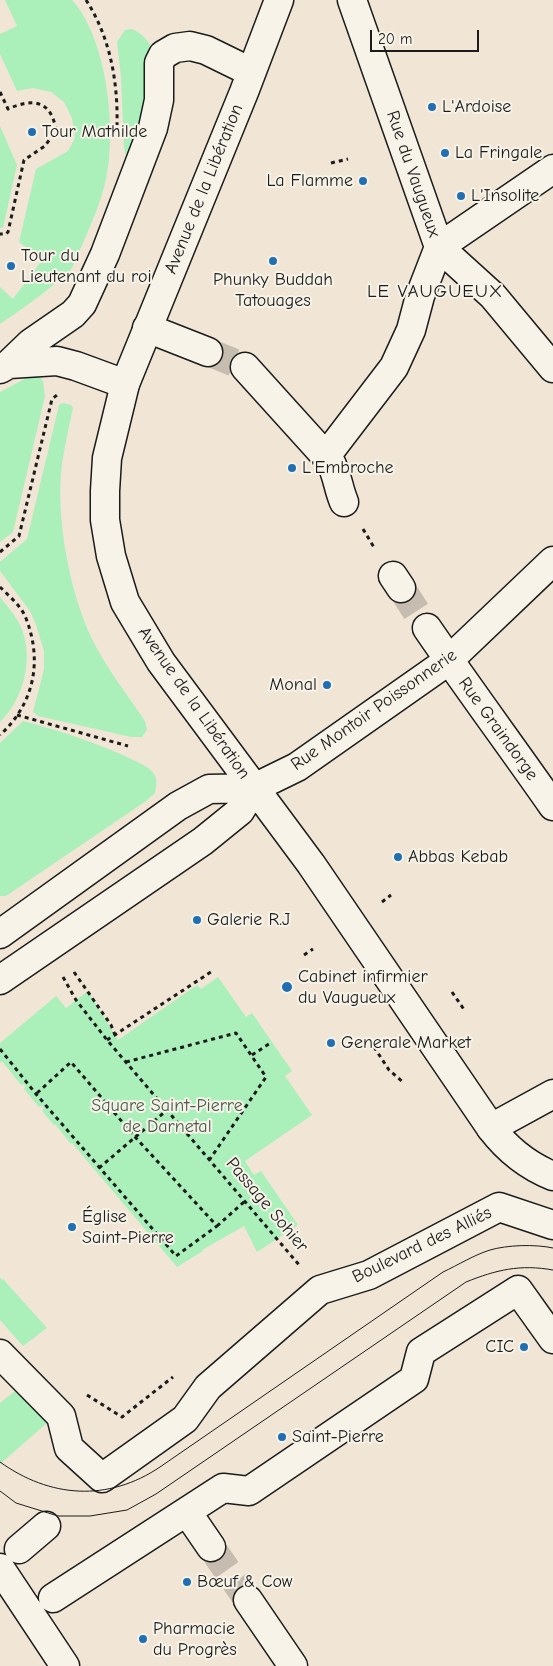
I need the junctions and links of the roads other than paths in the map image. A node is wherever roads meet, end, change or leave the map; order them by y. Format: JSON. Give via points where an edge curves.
{"nodes":[{"id":1,"x":279,"y":0,"type":"edge"},
{"id":2,"x":352,"y":0,"type":"edge"},
{"id":3,"x":251,"y":72,"type":"junction"},
{"id":4,"x":553,"y":170,"type":"edge"},
{"id":5,"x":439,"y":247,"type":"junction"},
{"id":6,"x":147,"y":328,"type":"junction"},
{"id":7,"x":208,"y":352,"type":"tunnel mouth"},
{"id":8,"x":5,"y":367,"type":"edge"},
{"id":9,"x":245,"y":367,"type":"tunnel mouth"},
{"id":10,"x":553,"y":368,"type":"edge"},
{"id":11,"x":125,"y":384,"type":"junction"},
{"id":12,"x":326,"y":456,"type":"junction"},
{"id":13,"x":344,"y":502,"type":"road end"},
{"id":14,"x":553,"y":561,"type":"edge"},
{"id":15,"x":426,"y":628,"type":"tunnel mouth"},
{"id":16,"x":448,"y":661,"type":"junction"},
{"id":17,"x":254,"y":788,"type":"junction"},
{"id":18,"x":553,"y":806,"type":"edge"},
{"id":19,"x":0,"y":934,"type":"edge"},
{"id":20,"x":0,"y":980,"type":"edge"},
{"id":21,"x":553,"y":1094,"type":"edge"},
{"id":22,"x":491,"y":1128,"type":"junction"},
{"id":23,"x":553,"y":1176,"type":"edge"},
{"id":24,"x":553,"y":1225,"type":"edge"},
{"id":25,"x":550,"y":1328,"type":"edge"},
{"id":26,"x":0,"y":1354,"type":"edge"},
{"id":27,"x":188,"y":1512,"type":"junction"},
{"id":28,"x":46,"y":1526,"type":"dead end"},
{"id":29,"x":211,"y":1547,"type":"tunnel mouth"},
{"id":30,"x":19,"y":1549,"type":"dead end"},
{"id":31,"x":1,"y":1569,"type":"edge"},
{"id":32,"x":53,"y":1598,"type":"dead end"},
{"id":33,"x":248,"y":1600,"type":"tunnel mouth"},
{"id":34,"x":65,"y":1666,"type":"edge"},
{"id":35,"x":293,"y":1666,"type":"edge"}],
"edges":[{"from":1,"to":3,"type":"street","name":"Avenue de la Libération"},
{"from":2,"to":5,"type":"street","name":"Rue du Vaugueux"},
{"from":3,"to":6,"type":"street","name":"Avenue de la Libération"},
{"from":3,"to":8,"type":"street","via":[[206,50],[190,46],[175,48],[163,55],[160,100],[153,128],[106,254],[82,304],[73,314],[30,343]]},
{"from":4,"to":5,"type":"street"},
{"from":5,"to":10,"type":"street","name":"Rue du Vaugueux","via":[[493,296]]},
{"from":5,"to":12,"type":"street","via":[[411,330],[394,367]]},
{"from":6,"to":7,"type":"street"},
{"from":6,"to":11,"type":"street","name":"Avenue de la Libération"},
{"from":8,"to":11,"type":"street","via":[[57,361]]},
{"from":9,"to":12,"type":"street"},
{"from":11,"to":17,"type":"street","name":"Avenue de la Libération","via":[[107,458],[105,491],[111,556],[125,602],[161,662]]},
{"from":12,"to":13,"type":"street","via":[[334,469]]},
{"from":14,"to":16,"type":"street","name":"Rue Montoir Poissonnerie"},
{"from":15,"to":16,"type":"street","name":"Rue Graindorge"},
{"from":16,"to":17,"type":"street","name":"Rue Montoir Poissonnerie","via":[[297,767]]},
{"from":16,"to":18,"type":"street","name":"Rue Graindorge"},
{"from":17,"to":19,"type":"street","name":"Rue Montoir Poissonnerie","via":[[209,789],[178,806]]},
{"from":17,"to":20,"type":"street","via":[[240,812],[203,841]]},
{"from":17,"to":22,"type":"street","name":"Avenue de la Libération","via":[[311,864]]},
{"from":21,"to":22,"type":"street"},
{"from":22,"to":23,"type":"street","via":[[512,1151]]},
{"from":24,"to":26,"type":"street","name":"Boulevard des Alliés","via":[[499,1207],[369,1275],[320,1290],[208,1387],[185,1419],[102,1478],[69,1448],[61,1416]]},
{"from":25,"to":27,"type":"street","via":[[518,1290],[421,1352],[414,1379],[249,1492],[223,1488]]},
{"from":27,"to":29,"type":"street"},
{"from":27,"to":32,"type":"street","via":[[142,1529]]},
{"from":28,"to":30,"type":"street"},
{"from":31,"to":34,"type":"street"},
{"from":33,"to":35,"type":"street"}]}
